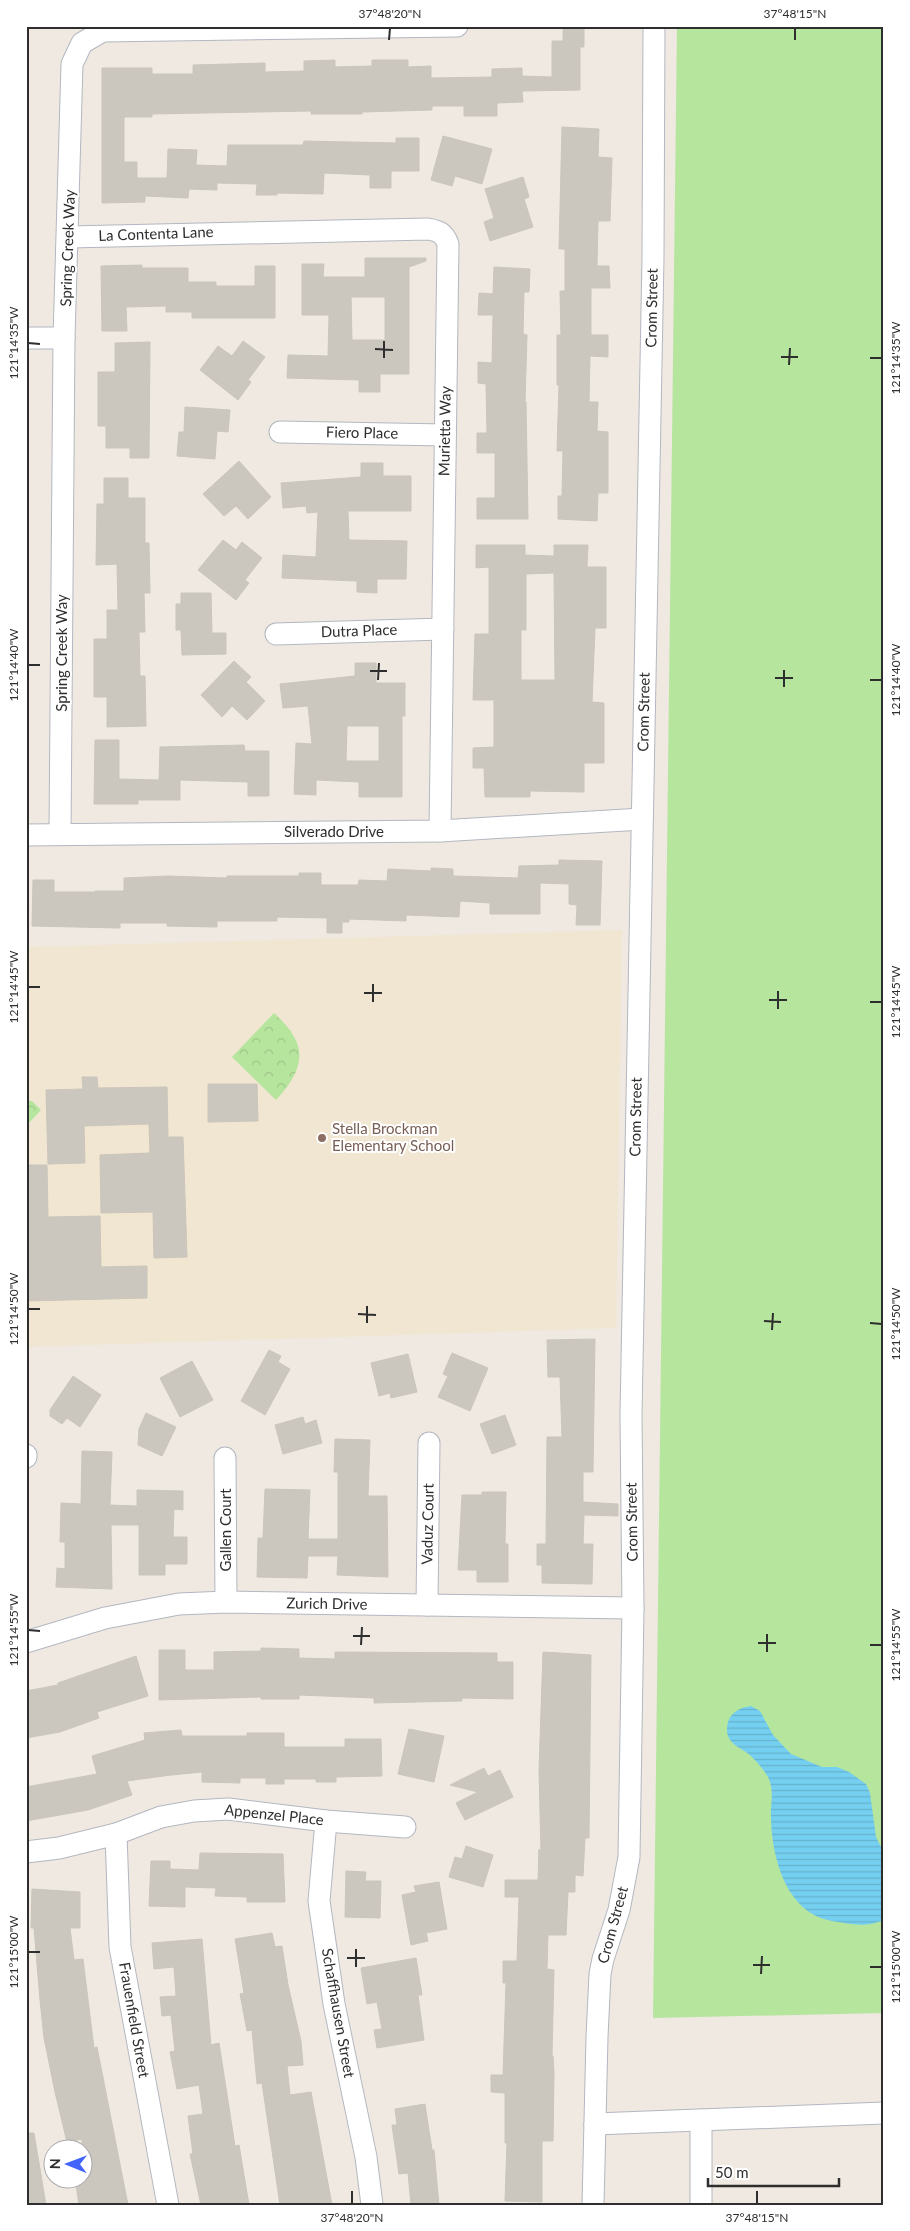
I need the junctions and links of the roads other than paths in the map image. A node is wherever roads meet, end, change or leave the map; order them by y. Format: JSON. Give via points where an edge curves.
{"nodes":[{"id":1,"x":457,"y":26,"type":"edge"},
{"id":2,"x":654,"y":26,"type":"edge"},
{"id":3,"x":243,"y":232,"type":"joint"},
{"id":4,"x":69,"y":237,"type":"junction"},
{"id":5,"x":26,"y":338,"type":"edge"},
{"id":6,"x":64,"y":338,"type":"junction"},
{"id":7,"x":280,"y":432,"type":"dead end"},
{"id":8,"x":445,"y":435,"type":"junction"},
{"id":9,"x":443,"y":629,"type":"junction"},
{"id":10,"x":276,"y":634,"type":"dead end"},
{"id":11,"x":642,"y":819,"type":"junction"},
{"id":12,"x":440,"y":831,"type":"junction"},
{"id":13,"x":60,"y":834,"type":"junction"},
{"id":14,"x":26,"y":835,"type":"edge"},
{"id":15,"x":428,"y":1443,"type":"dead end"},
{"id":16,"x":225,"y":1458,"type":"dead end"},
{"id":17,"x":226,"y":1602,"type":"junction"},
{"id":18,"x":427,"y":1605,"type":"junction"},
{"id":19,"x":634,"y":1608,"type":"junction"},
{"id":20,"x":26,"y":1642,"type":"edge"},
{"id":21,"x":326,"y":1821,"type":"junction"},
{"id":22,"x":405,"y":1827,"type":"dead end"},
{"id":23,"x":116,"y":1834,"type":"junction"},
{"id":24,"x":26,"y":1852,"type":"edge"},
{"id":25,"x":884,"y":2114,"type":"edge"},
{"id":26,"x":701,"y":2120,"type":"junction"},
{"id":27,"x":595,"y":2124,"type":"junction"},
{"id":28,"x":168,"y":2205,"type":"edge"},
{"id":29,"x":372,"y":2205,"type":"edge"},
{"id":30,"x":593,"y":2205,"type":"edge"},
{"id":31,"x":701,"y":2205,"type":"edge"}],
"edges":[{"from":1,"to":4,"type":"street","name":"Spring Creek Way","via":[[103,30],[82,43],[72,64]]},
{"from":2,"to":11,"type":"street","name":"Crom Street"},
{"from":3,"to":4,"type":"street","name":"La Contenta Lane"},
{"from":3,"to":8,"type":"street","name":"Murietta Way","via":[[428,229],[439,231],[446,237]]},
{"from":4,"to":6,"type":"street","name":"Spring Creek Way"},
{"from":5,"to":6,"type":"street"},
{"from":6,"to":13,"type":"street","name":"Spring Creek Way"},
{"from":7,"to":8,"type":"street","name":"Fiero Place"},
{"from":8,"to":9,"type":"street","name":"Murietta Way"},
{"from":9,"to":10,"type":"street","name":"Dutra Place"},
{"from":9,"to":12,"type":"street","name":"Murietta Way"},
{"from":11,"to":12,"type":"street","name":"Silverado Drive"},
{"from":11,"to":19,"type":"street","name":"Crom Street","via":[[631,1415]]},
{"from":12,"to":13,"type":"street","name":"Silverado Drive"},
{"from":13,"to":14,"type":"street","name":"Silverado Drive"},
{"from":15,"to":18,"type":"street","name":"Vaduz Court"},
{"from":16,"to":17,"type":"street","name":"Gallen Court"},
{"from":17,"to":18,"type":"street","name":"Zurich Drive"},
{"from":17,"to":20,"type":"street","name":"Zurich Drive","via":[[179,1604],[105,1618]]},
{"from":18,"to":19,"type":"street","name":"Zurich Drive"},
{"from":19,"to":27,"type":"street","name":"Crom Street","via":[[629,1857],[619,1910],[600,1974]]},
{"from":21,"to":22,"type":"street","name":"Appenzel Place"},
{"from":21,"to":23,"type":"street","name":"Appenzel Place","via":[[228,1809],[161,1817]]},
{"from":21,"to":29,"type":"street","name":"Schaffhausen Street","via":[[319,1901],[334,2004],[366,2157]]},
{"from":23,"to":24,"type":"street","name":"Appenzel Place","via":[[59,1848]]},
{"from":23,"to":28,"type":"street","name":"Frauenfield Street","via":[[120,1947]]},
{"from":25,"to":26,"type":"street"},
{"from":26,"to":27,"type":"street"},
{"from":26,"to":31,"type":"street"},
{"from":27,"to":30,"type":"street","name":"Crom Street"}]}
